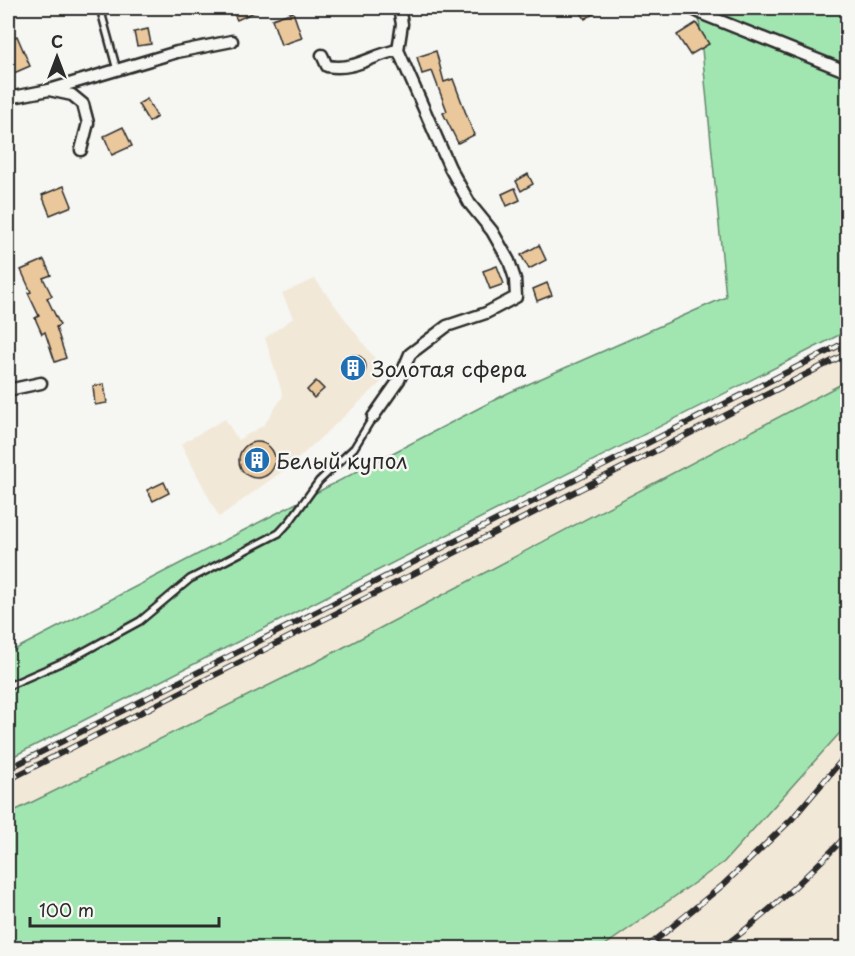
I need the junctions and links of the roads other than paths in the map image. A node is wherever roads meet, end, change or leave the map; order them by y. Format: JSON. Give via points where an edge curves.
{"nodes":[{"id":1,"x":100,"y":8,"type":"edge"},
{"id":2,"x":399,"y":8,"type":"edge"},
{"id":3,"x":691,"y":8,"type":"edge"},
{"id":4,"x":232,"y":41,"type":"dead end"},
{"id":5,"x":398,"y":50,"type":"junction"},
{"id":6,"x":322,"y":55,"type":"dead end"},
{"id":7,"x":117,"y":69,"type":"junction"},
{"id":8,"x":848,"y":72,"type":"edge"},
{"id":9,"x":49,"y":90,"type":"junction"},
{"id":10,"x":8,"y":99,"type":"edge"},
{"id":11,"x":81,"y":150,"type":"dead end"},
{"id":12,"x":40,"y":383,"type":"dead end"},
{"id":13,"x":8,"y":390,"type":"edge"},
{"id":14,"x":373,"y":417,"type":"joint"},
{"id":15,"x":8,"y":686,"type":"edge"}],
"edges":[{"from":1,"to":7,"type":"lane"},
{"from":2,"to":5,"type":"street","via":[[402,24]]},
{"from":3,"to":8,"type":"street"},
{"from":4,"to":7,"type":"street"},
{"from":5,"to":6,"type":"street","via":[[349,68],[327,66]]},
{"from":5,"to":14,"type":"street","via":[[450,168],[509,261],[516,297],[486,313],[447,326],[410,354],[399,380]]},
{"from":7,"to":9,"type":"street"},
{"from":9,"to":10,"type":"street"},
{"from":9,"to":11,"type":"street","via":[[72,95],[83,104],[88,123]]},
{"from":12,"to":13,"type":"street"},
{"from":14,"to":15,"type":"lane","via":[[354,448],[319,481],[279,533],[190,579],[140,621],[74,657]]}]}
